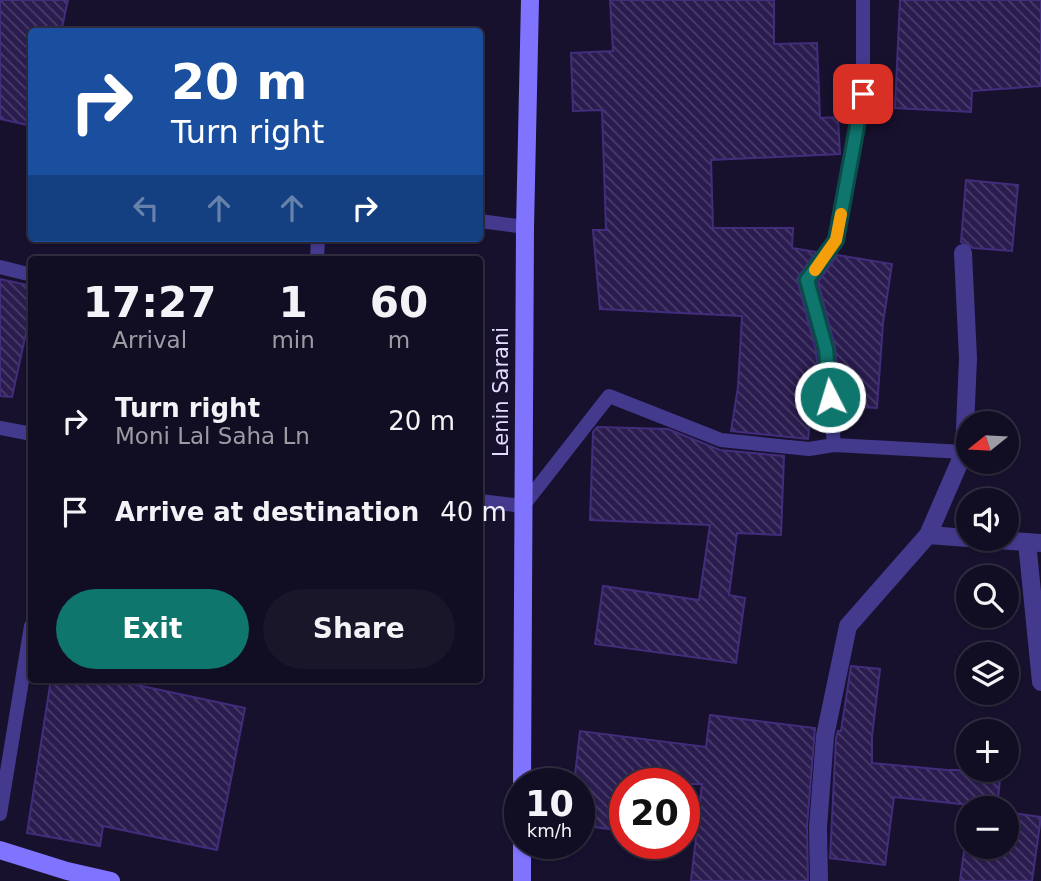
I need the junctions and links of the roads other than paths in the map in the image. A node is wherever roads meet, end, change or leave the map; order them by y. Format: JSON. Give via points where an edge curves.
{"nodes":[{"id":1,"x":530,"y":0,"type":"edge"},
{"id":2,"x":863,"y":0,"type":"edge"},
{"id":3,"x":483,"y":221,"type":"edge"},
{"id":4,"x":525,"y":227,"type":"junction"},
{"id":5,"x":964,"y":253,"type":"dead end"},
{"id":6,"x":0,"y":267,"type":"edge"},
{"id":7,"x":28,"y":274,"type":"edge"},
{"id":8,"x":966,"y":411,"type":"edge"},
{"id":9,"x":0,"y":428,"type":"edge"},
{"id":10,"x":28,"y":433,"type":"edge"},
{"id":11,"x":834,"y":445,"type":"junction"},
{"id":12,"x":956,"y":453,"type":"edge"},
{"id":13,"x":956,"y":471,"type":"edge"},
{"id":14,"x":483,"y":501,"type":"edge"},
{"id":15,"x":523,"y":506,"type":"junction"},
{"id":16,"x":928,"y":534,"type":"junction"},
{"id":17,"x":956,"y":537,"type":"edge"},
{"id":18,"x":1034,"y":543,"type":"edge"},
{"id":19,"x":28,"y":650,"type":"edge"},
{"id":20,"x":1041,"y":682,"type":"edge"},
{"id":21,"x":522,"y":768,"type":"edge"},
{"id":22,"x":0,"y":814,"type":"edge"},
{"id":23,"x":0,"y":850,"type":"edge"},
{"id":24,"x":522,"y":859,"type":"edge"},
{"id":25,"x":66,"y":876,"type":"edge"},
{"id":26,"x":111,"y":881,"type":"edge"},
{"id":27,"x":522,"y":881,"type":"edge"},
{"id":28,"x":819,"y":881,"type":"edge"}],
"edges":[{"from":1,"to":4,"type":"main road","name":"Lenin Sarani"},
{"from":2,"to":11,"type":"lane","via":[[863,94],[836,240],[807,280],[826,349]]},
{"from":3,"to":4,"type":"lane"},
{"from":4,"to":15,"type":"main road","name":"Lenin Sarani"},
{"from":5,"to":8,"type":"street"},
{"from":6,"to":7,"type":"lane"},
{"from":9,"to":10,"type":"lane"},
{"from":11,"to":12,"type":"lane"},
{"from":11,"to":15,"type":"lane","via":[[809,449],[721,440],[608,396]]},
{"from":13,"to":16,"type":"street"},
{"from":14,"to":15,"type":"lane"},
{"from":15,"to":21,"type":"main road","name":"Lenin Sarani"},
{"from":16,"to":17,"type":"street"},
{"from":16,"to":28,"type":"street","via":[[848,626],[825,736]]},
{"from":18,"to":20,"type":"street"},
{"from":19,"to":22,"type":"lane"},
{"from":23,"to":25,"type":"main road"},
{"from":24,"to":27,"type":"main road"},
{"from":25,"to":26,"type":"main road"}]}
